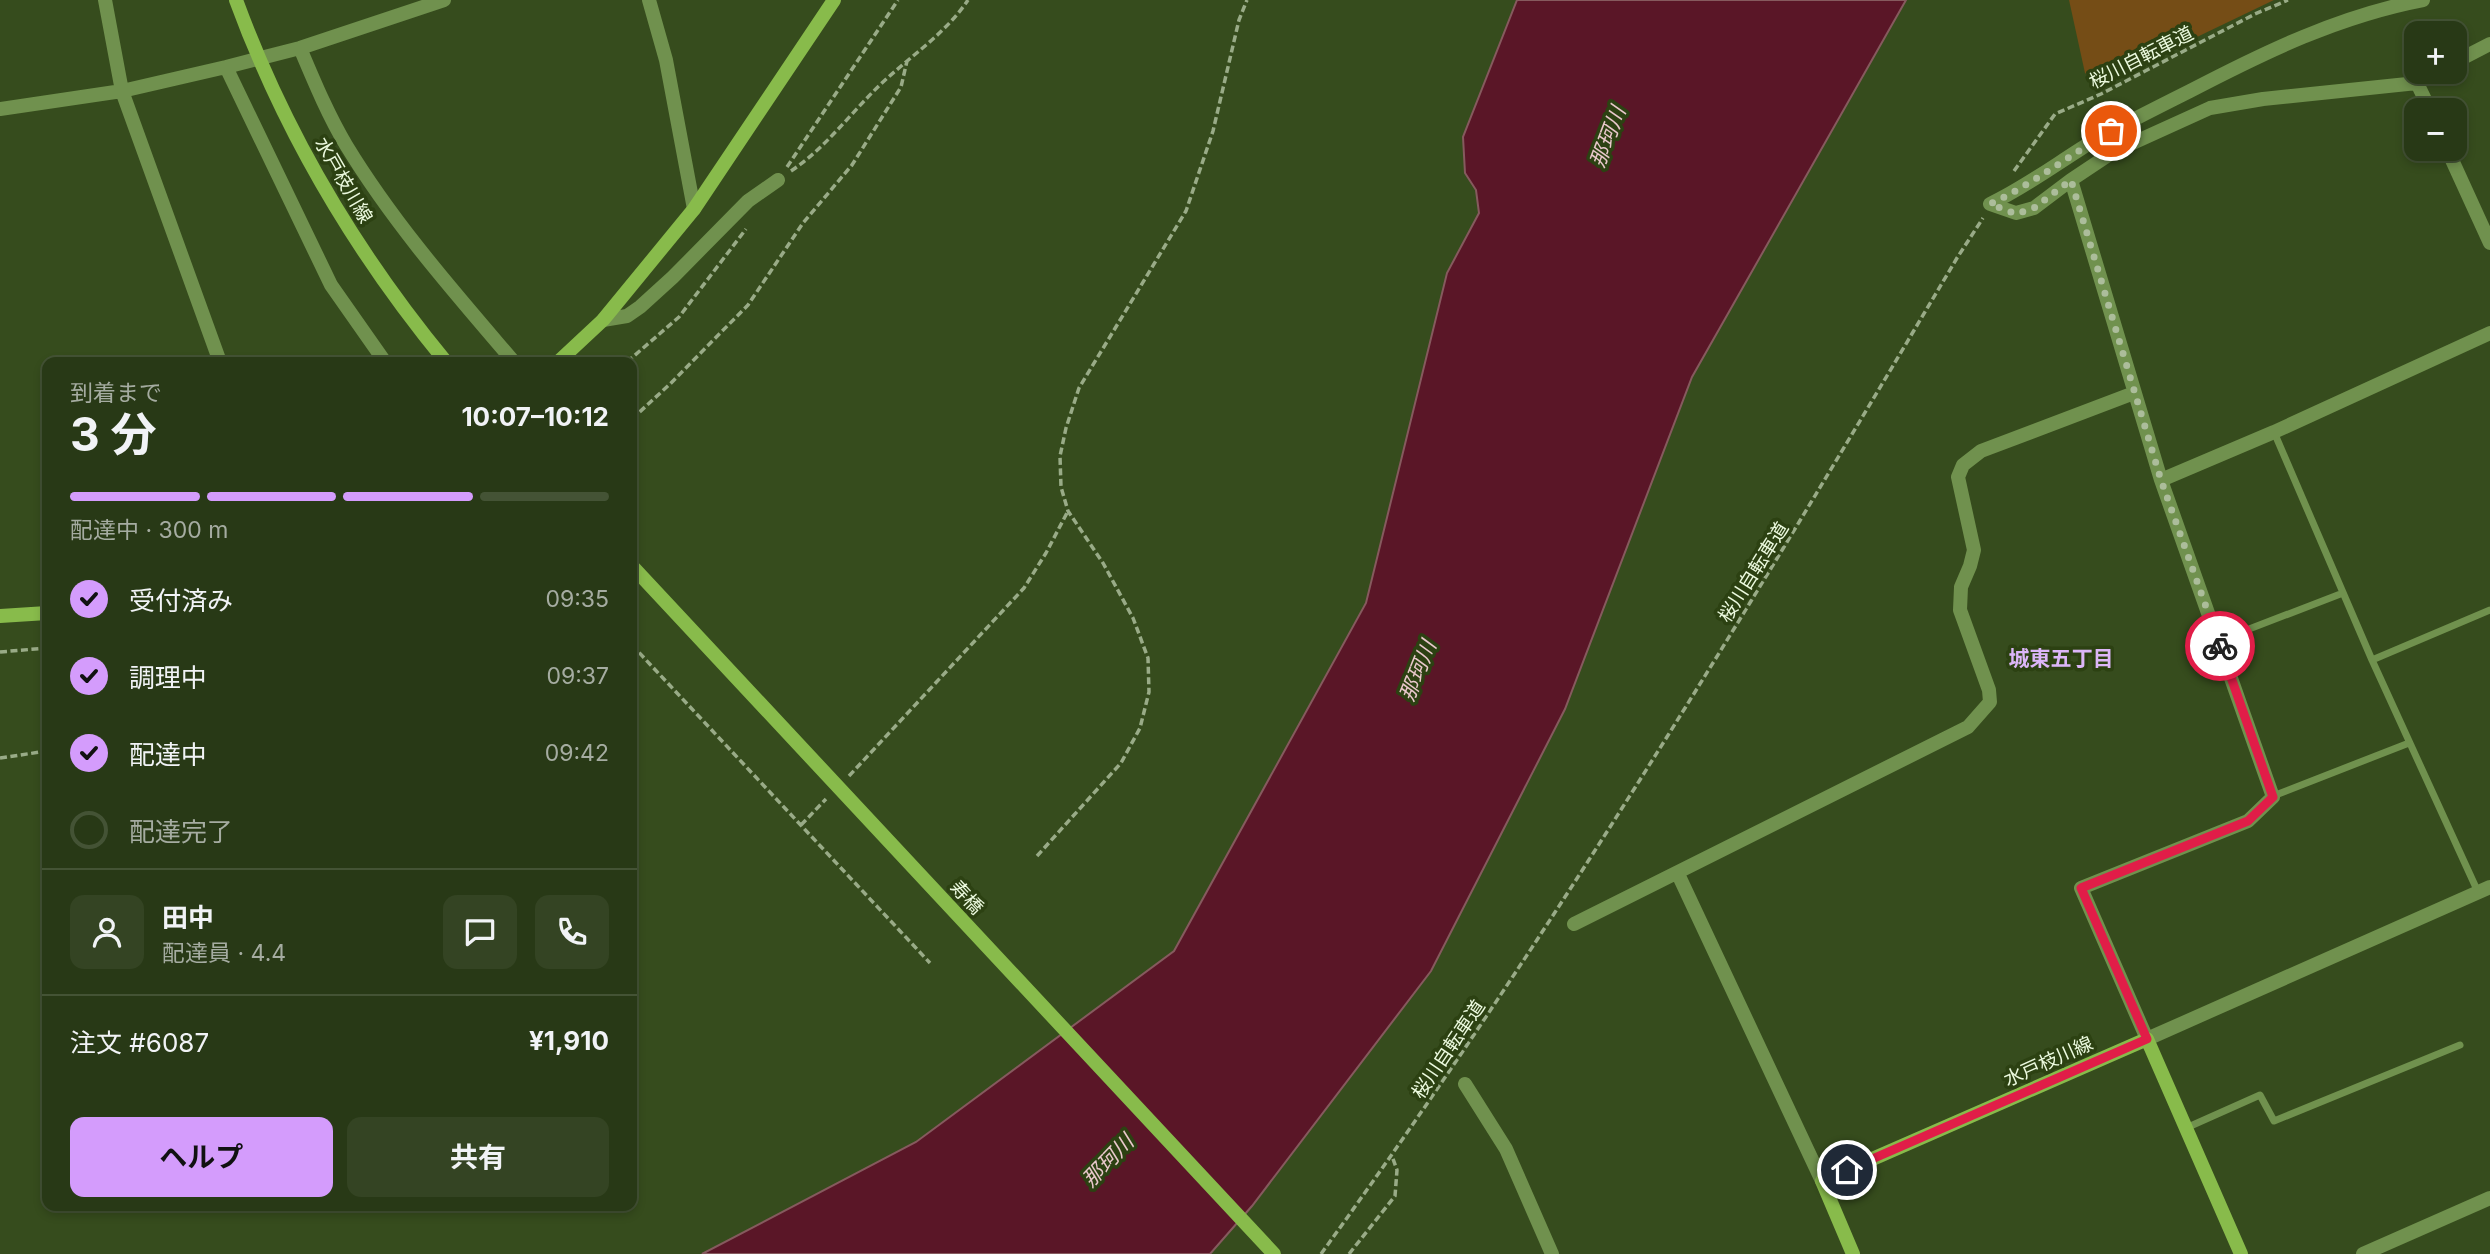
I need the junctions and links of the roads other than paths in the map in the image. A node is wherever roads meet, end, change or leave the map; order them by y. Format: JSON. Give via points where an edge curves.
{"nodes":[{"id":1,"x":105,"y":0,"type":"edge"},
{"id":2,"x":236,"y":0,"type":"edge"},
{"id":3,"x":444,"y":0,"type":"edge"},
{"id":4,"x":649,"y":0,"type":"edge"},
{"id":5,"x":834,"y":0,"type":"edge"},
{"id":6,"x":2423,"y":0,"type":"edge"},
{"id":7,"x":2490,"y":44,"type":"edge"},
{"id":8,"x":300,"y":48,"type":"junction"},
{"id":9,"x":2467,"y":56,"type":"edge"},
{"id":10,"x":257,"y":58,"type":"junction"},
{"id":11,"x":226,"y":67,"type":"junction"},
{"id":12,"x":2407,"y":84,"type":"edge"},
{"id":13,"x":122,"y":91,"type":"junction"},
{"id":14,"x":0,"y":109,"type":"edge"},
{"id":15,"x":2452,"y":161,"type":"edge"},
{"id":16,"x":778,"y":180,"type":"road end"},
{"id":17,"x":2071,"y":180,"type":"junction"},
{"id":18,"x":694,"y":209,"type":"junction"},
{"id":19,"x":2490,"y":243,"type":"edge"},
{"id":20,"x":603,"y":320,"type":"junction"},
{"id":21,"x":2490,"y":333,"type":"edge"},
{"id":22,"x":218,"y":357,"type":"edge"},
{"id":23,"x":381,"y":357,"type":"edge"},
{"id":24,"x":442,"y":357,"type":"edge"},
{"id":25,"x":510,"y":357,"type":"edge"},
{"id":26,"x":563,"y":357,"type":"edge"},
{"id":27,"x":2134,"y":393,"type":"junction"},
{"id":28,"x":2274,"y":432,"type":"junction"},
{"id":29,"x":2161,"y":480,"type":"junction"},
{"id":30,"x":637,"y":571,"type":"edge"},
{"id":31,"x":2343,"y":593,"type":"junction"},
{"id":32,"x":2490,"y":610,"type":"edge"},
{"id":33,"x":42,"y":613,"type":"edge"},
{"id":34,"x":0,"y":616,"type":"edge"},
{"id":35,"x":2218,"y":641,"type":"junction"},
{"id":36,"x":2371,"y":660,"type":"junction"},
{"id":37,"x":2409,"y":744,"type":"junction"},
{"id":38,"x":2273,"y":797,"type":"junction"},
{"id":39,"x":1678,"y":874,"type":"junction"},
{"id":40,"x":2484,"y":889,"type":"edge"},
{"id":41,"x":1574,"y":924,"type":"dead end"},
{"id":42,"x":2147,"y":1039,"type":"junction"},
{"id":43,"x":2460,"y":1045,"type":"dead end"},
{"id":44,"x":1465,"y":1084,"type":"dead end"},
{"id":45,"x":2186,"y":1128,"type":"junction"},
{"id":46,"x":1822,"y":1181,"type":"junction"},
{"id":47,"x":2490,"y":1198,"type":"edge"},
{"id":48,"x":1274,"y":1254,"type":"edge"},
{"id":49,"x":1552,"y":1254,"type":"edge"},
{"id":50,"x":1853,"y":1254,"type":"edge"},
{"id":51,"x":2241,"y":1254,"type":"edge"},
{"id":52,"x":2363,"y":1254,"type":"edge"}],
"edges":[{"from":1,"to":13,"type":"street"},
{"from":2,"to":10,"type":"main road","name":"水戸枝川線"},
{"from":3,"to":8,"type":"street"},
{"from":4,"to":18,"type":"street","via":[[666,60]]},
{"from":5,"to":18,"type":"main road"},
{"from":6,"to":17,"type":"street","via":[[2329,25],[2259,55],[2131,120],[2071,154],[2021,190],[1990,204],[2016,214],[2034,208]]},
{"from":7,"to":9,"type":"street"},
{"from":8,"to":10,"type":"street"},
{"from":8,"to":25,"type":"street","via":[[346,145],[423,255]]},
{"from":10,"to":11,"type":"street"},
{"from":10,"to":24,"type":"main road","name":"水戸枝川線","via":[[344,221],[402,310]]},
{"from":11,"to":13,"type":"street"},
{"from":11,"to":23,"type":"street","via":[[331,285]]},
{"from":12,"to":17,"type":"street","via":[[2210,108],[2113,152]]},
{"from":13,"to":14,"type":"street"},
{"from":13,"to":22,"type":"street"},
{"from":15,"to":19,"type":"street"},
{"from":16,"to":20,"type":"street","via":[[748,201],[640,307],[627,316]]},
{"from":17,"to":27,"type":"street"},
{"from":18,"to":20,"type":"main road"},
{"from":20,"to":26,"type":"main road"},
{"from":21,"to":28,"type":"street"},
{"from":27,"to":29,"type":"street"},
{"from":27,"to":39,"type":"street","via":[[1981,452],[1963,465],[1958,477],[1974,550],[1961,587],[1960,610],[1990,702],[1968,727]]},
{"from":28,"to":29,"type":"street"},
{"from":28,"to":31,"type":"lane"},
{"from":29,"to":35,"type":"street"},
{"from":30,"to":48,"type":"main road","name":"寿橋","bridge":true},
{"from":31,"to":35,"type":"lane"},
{"from":31,"to":36,"type":"lane"},
{"from":32,"to":36,"type":"lane"},
{"from":33,"to":34,"type":"main road"},
{"from":35,"to":38,"type":"street"},
{"from":36,"to":37,"type":"lane"},
{"from":37,"to":38,"type":"lane"},
{"from":37,"to":40,"type":"lane"},
{"from":38,"to":42,"type":"street","via":[[2248,821],[2081,888]]},
{"from":39,"to":41,"type":"street"},
{"from":39,"to":46,"type":"street"},
{"from":40,"to":42,"type":"street"},
{"from":42,"to":45,"type":"main road"},
{"from":42,"to":46,"type":"main road","name":"水戸枝川線"},
{"from":43,"to":45,"type":"lane","via":[[2274,1121],[2260,1096]]},
{"from":44,"to":49,"type":"street","via":[[1506,1149]]},
{"from":45,"to":51,"type":"main road"},
{"from":46,"to":50,"type":"main road"},
{"from":47,"to":52,"type":"street"}]}
